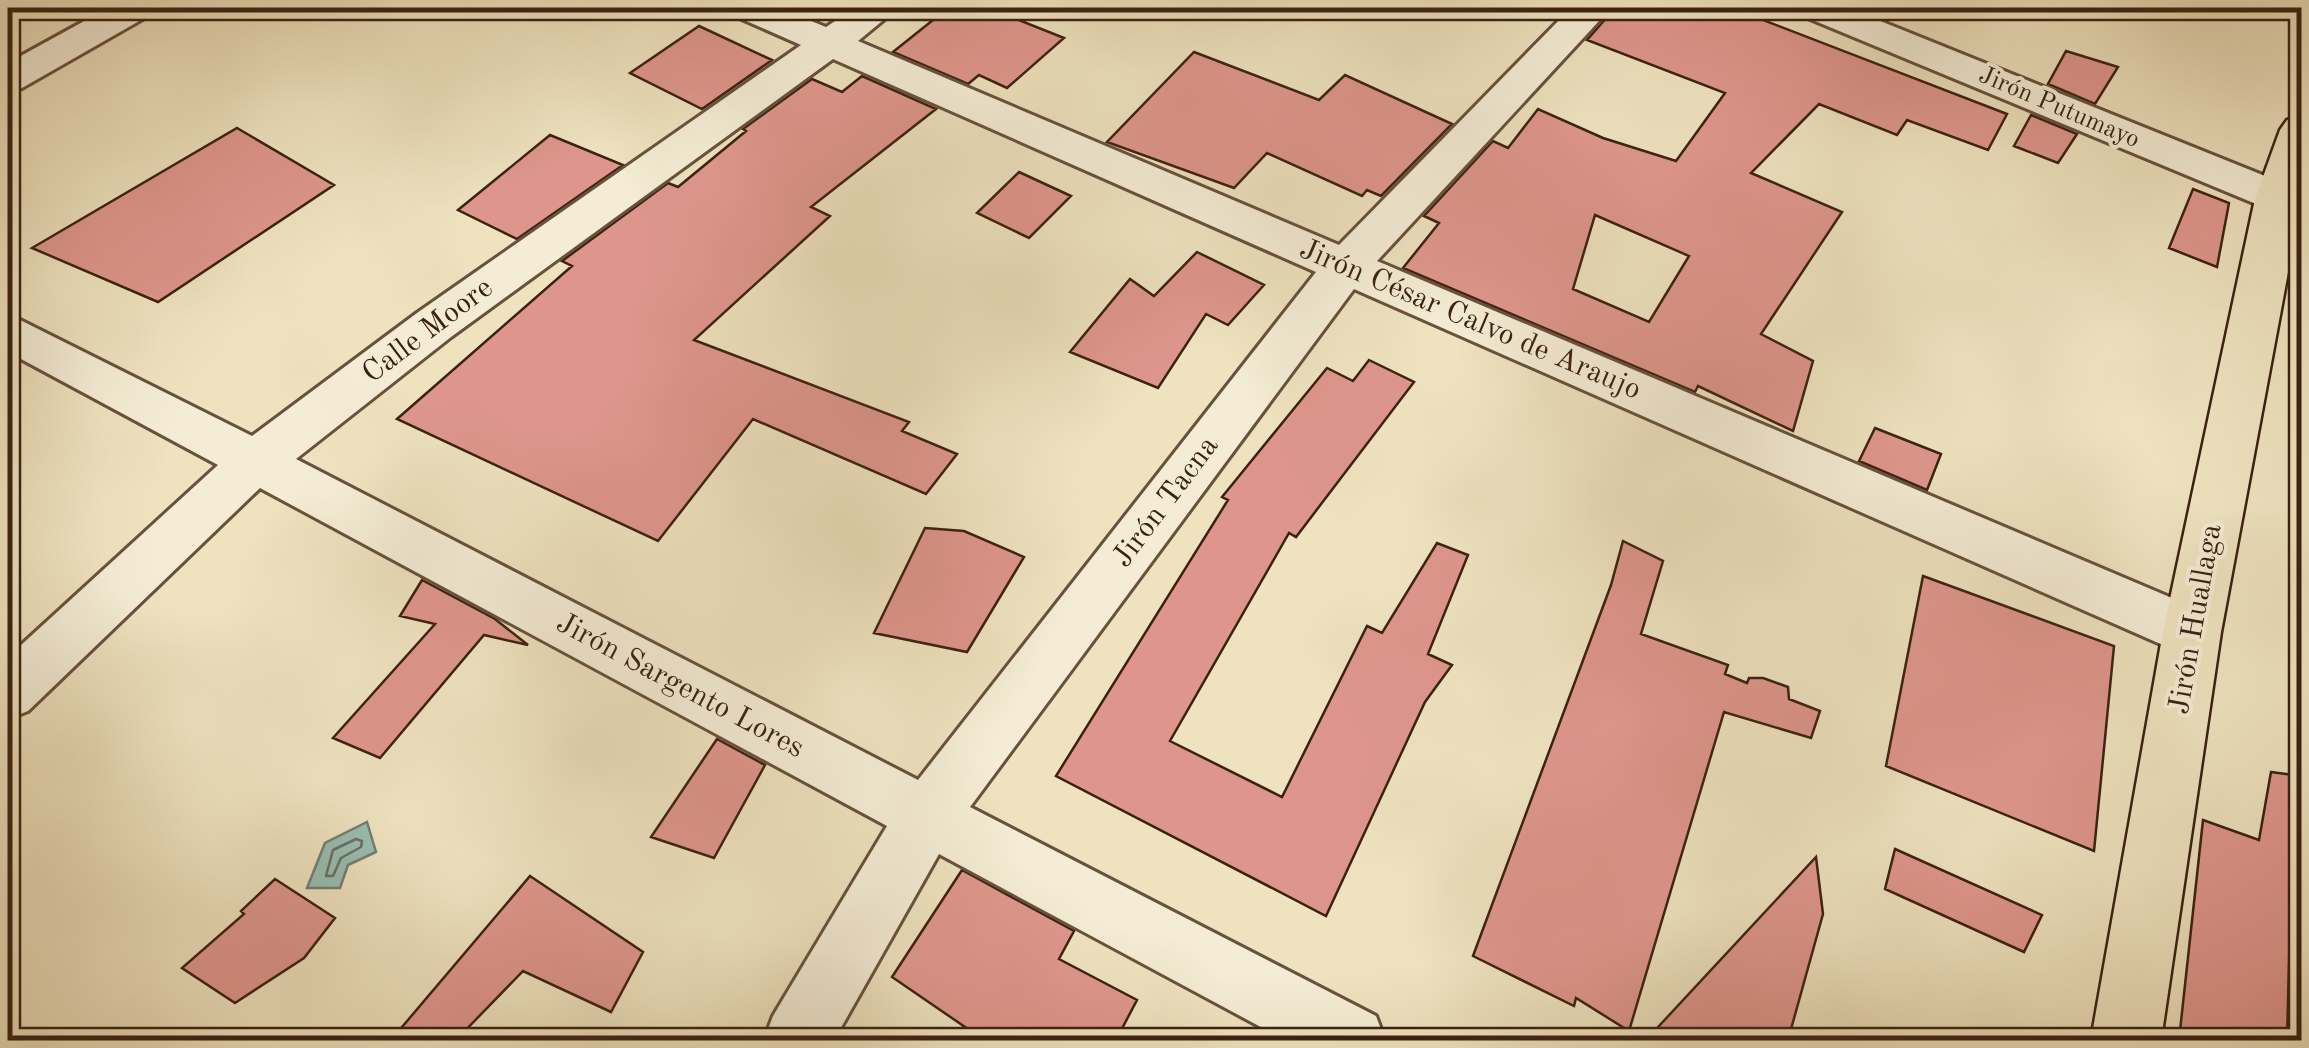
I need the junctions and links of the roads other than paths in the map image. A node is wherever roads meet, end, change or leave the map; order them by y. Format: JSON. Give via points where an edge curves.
{"nodes":[{"id":1,"x":135,"y":8,"type":"edge"},
{"id":2,"x":748,"y":8,"type":"edge"},
{"id":3,"x":880,"y":8,"type":"edge"},
{"id":4,"x":1592,"y":8,"type":"edge"},
{"id":5,"x":1816,"y":8,"type":"edge"},
{"id":6,"x":828,"y":42,"type":"junction"},
{"id":7,"x":8,"y":79,"type":"edge"},
{"id":8,"x":2302,"y":130,"type":"edge"},
{"id":9,"x":2290,"y":204,"type":"edge"},
{"id":10,"x":1346,"y":266,"type":"junction"},
{"id":11,"x":8,"y":331,"type":"edge"},
{"id":12,"x":256,"y":462,"type":"junction"},
{"id":13,"x":2192,"y":632,"type":"junction"},
{"id":14,"x":8,"y":693,"type":"edge"},
{"id":15,"x":927,"y":816,"type":"junction"},
{"id":16,"x":797,"y":1040,"type":"edge"},
{"id":17,"x":1352,"y":1040,"type":"edge"},
{"id":18,"x":2126,"y":1040,"type":"edge"}],
"edges":[{"from":1,"to":7,"type":"street"},
{"from":2,"to":6,"type":"street","name":"Jirón César Calvo de Araujo"},
{"from":3,"to":6,"type":"street","name":"Calle Moore"},
{"from":4,"to":10,"type":"street","name":"Jirón Tacna"},
{"from":5,"to":9,"type":"street","name":"Jirón Putumayo"},
{"from":6,"to":10,"type":"street","name":"Jirón César Calvo de Araujo"},
{"from":6,"to":12,"type":"street","name":"Calle Moore","via":[[434,325]]},
{"from":8,"to":9,"type":"main road","name":"Jirón Huallaga"},
{"from":9,"to":13,"type":"main road","name":"Jirón Huallaga"},
{"from":10,"to":13,"type":"street","name":"Jirón César Calvo de Araujo"},
{"from":10,"to":15,"type":"street","name":"Jirón Tacna"},
{"from":11,"to":12,"type":"street","name":"Jirón Sargento Lores"},
{"from":12,"to":14,"type":"street","name":"Calle Moore"},
{"from":12,"to":15,"type":"street","name":"Jirón Sargento Lores"},
{"from":13,"to":18,"type":"main road","name":"Jirón Huallaga"},
{"from":15,"to":16,"type":"street","name":"Jirón Tacna"},
{"from":15,"to":17,"type":"street","name":"Jirón Sargento Lores"}]}
